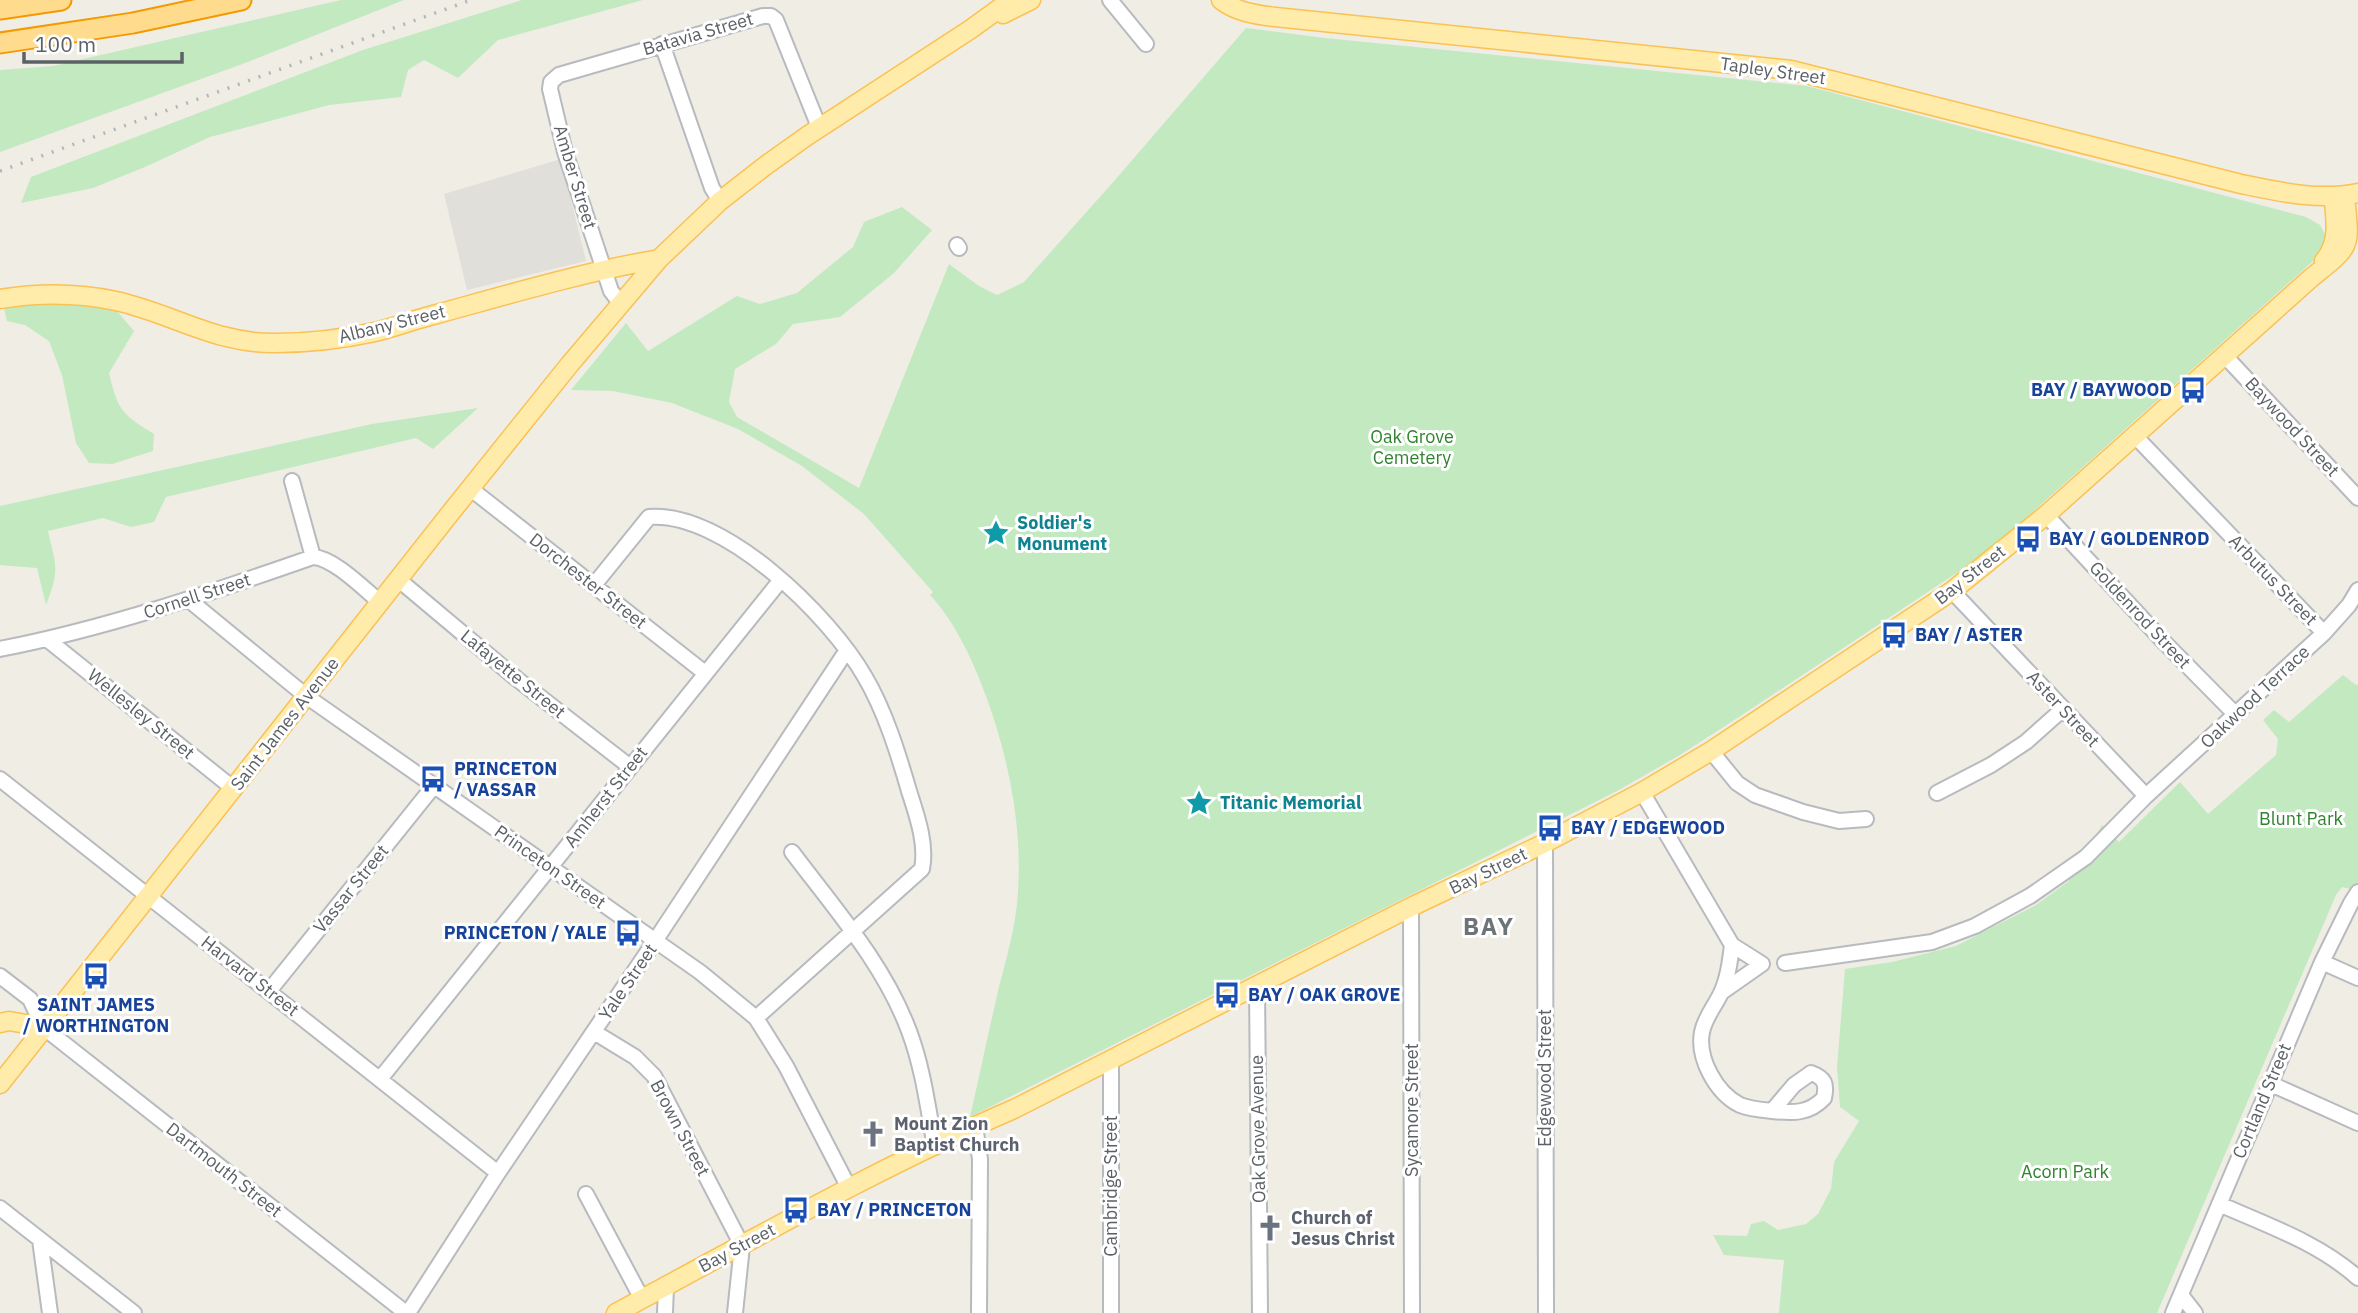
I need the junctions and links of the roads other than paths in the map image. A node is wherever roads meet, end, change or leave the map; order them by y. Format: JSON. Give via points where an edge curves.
{"nodes":[{"id":1,"x":61,"y":0,"type":"edge"},
{"id":2,"x":241,"y":0,"type":"edge"},
{"id":3,"x":1011,"y":0,"type":"edge"},
{"id":4,"x":1031,"y":0,"type":"edge"},
{"id":5,"x":1110,"y":0,"type":"edge"},
{"id":6,"x":1221,"y":0,"type":"edge"},
{"id":7,"x":0,"y":9,"type":"edge"},
{"id":8,"x":971,"y":29,"type":"junction"},
{"id":9,"x":0,"y":43,"type":"edge"},
{"id":10,"x":662,"y":44,"type":"junction"},
{"id":11,"x":1146,"y":44,"type":"dead end"},
{"id":12,"x":551,"y":82,"type":"joint"},
{"id":13,"x":819,"y":127,"type":"junction"},
{"id":14,"x":2346,"y":196,"type":"edge"},
{"id":15,"x":720,"y":201,"type":"junction"},
{"id":16,"x":2358,"y":240,"type":"edge"},
{"id":17,"x":2342,"y":253,"type":"junction"},
{"id":18,"x":659,"y":259,"type":"junction"},
{"id":19,"x":605,"y":270,"type":"junction"},
{"id":20,"x":2311,"y":278,"type":"junction"},
{"id":21,"x":0,"y":299,"type":"edge"},
{"id":22,"x":621,"y":304,"type":"junction"},
{"id":23,"x":2225,"y":356,"type":"junction"},
{"id":24,"x":2135,"y":436,"type":"junction"},
{"id":25,"x":292,"y":481,"type":"dead end"},
{"id":26,"x":471,"y":489,"type":"junction"},
{"id":27,"x":2358,"y":498,"type":"edge"},
{"id":28,"x":2046,"y":515,"type":"junction"},
{"id":29,"x":313,"y":557,"type":"junction"},
{"id":30,"x":399,"y":580,"type":"junction"},
{"id":31,"x":780,"y":581,"type":"junction"},
{"id":32,"x":594,"y":585,"type":"junction"},
{"id":33,"x":2358,"y":590,"type":"edge"},
{"id":34,"x":1952,"y":591,"type":"junction"},
{"id":35,"x":189,"y":600,"type":"junction"},
{"id":36,"x":381,"y":603,"type":"junction"},
{"id":37,"x":2324,"y":633,"type":"junction"},
{"id":38,"x":48,"y":640,"type":"junction"},
{"id":39,"x":0,"y":649,"type":"edge"},
{"id":40,"x":847,"y":650,"type":"junction"},
{"id":41,"x":705,"y":673,"type":"junction"},
{"id":42,"x":306,"y":696,"type":"junction"},
{"id":43,"x":2063,"y":709,"type":"junction"},
{"id":44,"x":2235,"y":714,"type":"junction"},
{"id":45,"x":1711,"y":751,"type":"junction"},
{"id":46,"x":629,"y":766,"type":"junction"},
{"id":47,"x":0,"y":779,"type":"edge"},
{"id":48,"x":433,"y":787,"type":"junction"},
{"id":49,"x":234,"y":789,"type":"junction"},
{"id":50,"x":1642,"y":792,"type":"junction"},
{"id":51,"x":1937,"y":793,"type":"dead end"},
{"id":52,"x":2146,"y":796,"type":"junction"},
{"id":53,"x":1867,"y":819,"type":"dead end"},
{"id":54,"x":1545,"y":843,"type":"junction"},
{"id":55,"x":792,"y":852,"type":"dead end"},
{"id":56,"x":551,"y":867,"type":"junction"},
{"id":57,"x":2358,"y":892,"type":"edge"},
{"id":58,"x":148,"y":897,"type":"junction"},
{"id":59,"x":1411,"y":908,"type":"junction"},
{"id":60,"x":852,"y":932,"type":"junction"},
{"id":61,"x":655,"y":941,"type":"junction"},
{"id":62,"x":1732,"y":945,"type":"junction"},
{"id":63,"x":2322,"y":962,"type":"junction"},
{"id":64,"x":1785,"y":963,"type":"dead end"},
{"id":65,"x":0,"y":976,"type":"edge"},
{"id":66,"x":2358,"y":978,"type":"edge"},
{"id":67,"x":1257,"y":986,"type":"junction"},
{"id":68,"x":269,"y":990,"type":"junction"},
{"id":69,"x":1722,"y":992,"type":"junction"},
{"id":70,"x":756,"y":1018,"type":"junction"},
{"id":71,"x":3,"y":1020,"type":"edge"},
{"id":72,"x":43,"y":1027,"type":"junction"},
{"id":73,"x":594,"y":1032,"type":"junction"},
{"id":74,"x":1111,"y":1059,"type":"junction"},
{"id":75,"x":380,"y":1079,"type":"junction"},
{"id":76,"x":2269,"y":1083,"type":"junction"},
{"id":77,"x":0,"y":1084,"type":"edge"},
{"id":78,"x":1772,"y":1111,"type":"dead end"},
{"id":79,"x":2358,"y":1123,"type":"edge"},
{"id":80,"x":975,"y":1126,"type":"junction"},
{"id":81,"x":935,"y":1147,"type":"junction"},
{"id":82,"x":498,"y":1173,"type":"junction"},
{"id":83,"x":849,"y":1188,"type":"junction"},
{"id":84,"x":586,"y":1194,"type":"dead end"},
{"id":85,"x":2219,"y":1204,"type":"junction"},
{"id":86,"x":0,"y":1208,"type":"edge"},
{"id":87,"x":40,"y":1240,"type":"junction"},
{"id":88,"x":742,"y":1246,"type":"junction"},
{"id":89,"x":2358,"y":1278,"type":"edge"},
{"id":90,"x":666,"y":1286,"type":"junction"},
{"id":91,"x":2181,"y":1295,"type":"junction"},
{"id":92,"x":642,"y":1299,"type":"junction"},
{"id":93,"x":50,"y":1313,"type":"edge"},
{"id":94,"x":134,"y":1313,"type":"edge"},
{"id":95,"x":407,"y":1313,"type":"edge"},
{"id":96,"x":616,"y":1313,"type":"edge"},
{"id":97,"x":665,"y":1313,"type":"edge"},
{"id":98,"x":735,"y":1313,"type":"edge"},
{"id":99,"x":979,"y":1313,"type":"edge"},
{"id":100,"x":1111,"y":1313,"type":"edge"},
{"id":101,"x":1260,"y":1313,"type":"edge"},
{"id":102,"x":1412,"y":1313,"type":"edge"},
{"id":103,"x":1546,"y":1313,"type":"edge"},
{"id":104,"x":2173,"y":1313,"type":"edge"},
{"id":105,"x":2195,"y":1313,"type":"edge"}],
"edges":[{"from":1,"to":7,"type":"highway"},
{"from":2,"to":9,"type":"highway"},
{"from":3,"to":8,"type":"main road"},
{"from":4,"to":8,"type":"main road"},
{"from":5,"to":11,"type":"street"},
{"from":6,"to":14,"type":"main road","name":"Tapley Street","via":[[1275,18],[1791,70],[2241,184]]},
{"from":8,"to":13,"type":"main road","name":"Saint James Avenue"},
{"from":10,"to":12,"type":"street","name":"Batavia Street","via":[[559,75]]},
{"from":10,"to":13,"type":"street","name":"Batavia Street","via":[[771,16]]},
{"from":10,"to":15,"type":"street"},
{"from":12,"to":19,"type":"street","name":"Amber Street","via":[[565,152]]},
{"from":13,"to":15,"type":"main road","name":"Saint James Avenue"},
{"from":14,"to":17,"type":"main road","via":[[2349,239]]},
{"from":14,"to":20,"type":"main road","name":"Bay Street","via":[[2334,246]]},
{"from":15,"to":18,"type":"main road","name":"Saint James Avenue"},
{"from":16,"to":17,"type":"main road","name":"Bay Street"},
{"from":17,"to":20,"type":"main road","name":"Bay Street"},
{"from":18,"to":19,"type":"main road","name":"Albany Street"},
{"from":18,"to":22,"type":"main road","name":"Saint James Avenue"},
{"from":19,"to":21,"type":"main road","name":"Albany Street","via":[[377,331],[299,342],[218,336],[116,301],[51,295]]},
{"from":19,"to":22,"type":"street","name":"Amber Street","via":[[611,291]]},
{"from":20,"to":23,"type":"main road","name":"Bay Street"},
{"from":22,"to":26,"type":"main road","name":"Saint James Avenue"},
{"from":23,"to":24,"type":"main road","name":"Bay Street"},
{"from":23,"to":27,"type":"street","name":"Baywood Street"},
{"from":24,"to":28,"type":"main road","name":"Bay Street"},
{"from":24,"to":37,"type":"street","name":"Arbutus Street"},
{"from":25,"to":29,"type":"street"},
{"from":26,"to":30,"type":"main road","name":"Saint James Avenue"},
{"from":26,"to":32,"type":"street","name":"Dorchester Street"},
{"from":28,"to":34,"type":"main road","name":"Bay Street"},
{"from":28,"to":44,"type":"street","name":"Goldenrod Street"},
{"from":29,"to":35,"type":"street","name":"Cornell Street"},
{"from":29,"to":36,"type":"street","via":[[337,567]]},
{"from":30,"to":36,"type":"main road","name":"Saint James Avenue"},
{"from":30,"to":46,"type":"street","name":"Lafayette Street"},
{"from":31,"to":32,"type":"street","via":[[743,550],[701,527],[667,516],[649,517]]},
{"from":31,"to":40,"type":"street","via":[[815,611]]},
{"from":31,"to":41,"type":"street","name":"Amherst Street"},
{"from":32,"to":41,"type":"street","name":"Dorchester Street"},
{"from":33,"to":37,"type":"street","name":"Oakwood Terrace"},
{"from":34,"to":43,"type":"street","name":"Aster Street"},
{"from":34,"to":45,"type":"main road","name":"Bay Street"},
{"from":35,"to":38,"type":"street","name":"Cornell Street"},
{"from":35,"to":42,"type":"street","name":"Princeton Street"},
{"from":36,"to":42,"type":"main road","name":"Saint James Avenue"},
{"from":37,"to":44,"type":"street","name":"Oakwood Terrace"},
{"from":38,"to":39,"type":"street","name":"Cornell Street"},
{"from":38,"to":49,"type":"street","name":"Wellesley Street"},
{"from":40,"to":60,"type":"street","via":[[866,677],[886,722],[925,856],[922,870]]},
{"from":40,"to":61,"type":"street","name":"Yale Street"},
{"from":41,"to":46,"type":"street","name":"Amherst Street"},
{"from":42,"to":48,"type":"street","name":"Princeton Street"},
{"from":42,"to":49,"type":"main road","name":"Saint James Avenue"},
{"from":43,"to":51,"type":"street","via":[[2026,743]]},
{"from":43,"to":52,"type":"street","name":"Aster Street"},
{"from":44,"to":52,"type":"street","name":"Oakwood Terrace"},
{"from":45,"to":50,"type":"main road","name":"Bay Street"},
{"from":45,"to":53,"type":"street","via":[[1737,783],[1755,795],[1839,821]]},
{"from":46,"to":56,"type":"street","name":"Amherst Street"},
{"from":47,"to":58,"type":"street","name":"Harvard Street"},
{"from":48,"to":56,"type":"street","name":"Princeton Street"},
{"from":48,"to":68,"type":"street","name":"Vassar Street"},
{"from":49,"to":58,"type":"main road","name":"Saint James Avenue"},
{"from":50,"to":54,"type":"main road","name":"Bay Street"},
{"from":50,"to":62,"type":"street"},
{"from":52,"to":64,"type":"street","name":"Oakwood Terrace","via":[[2086,857],[2030,896],[1975,926],[1932,942]]},
{"from":54,"to":59,"type":"main road","name":"Bay Street"},
{"from":54,"to":103,"type":"street","name":"Edgewood Street"},
{"from":55,"to":60,"type":"street"},
{"from":56,"to":61,"type":"street","name":"Princeton Street"},
{"from":56,"to":75,"type":"street","name":"Amherst Street"},
{"from":57,"to":63,"type":"street","name":"Cortland Street"},
{"from":58,"to":68,"type":"street","name":"Harvard Street"},
{"from":58,"to":72,"type":"main road","name":"Saint James Avenue"},
{"from":59,"to":67,"type":"main road","name":"Bay Street"},
{"from":59,"to":102,"type":"street","name":"Sycamore Street"},
{"from":60,"to":70,"type":"street"},
{"from":60,"to":81,"type":"street","via":[[897,1001],[910,1034]]},
{"from":61,"to":70,"type":"street","name":"Princeton Street"},
{"from":61,"to":73,"type":"street","name":"Yale Street"},
{"from":62,"to":69,"type":"street"},
{"from":62,"to":69,"type":"street","via":[[1762,964]]},
{"from":63,"to":66,"type":"street"},
{"from":63,"to":76,"type":"street","name":"Cortland Street"},
{"from":65,"to":72,"type":"street","via":[[30,999]]},
{"from":67,"to":74,"type":"main road","name":"Bay Street"},
{"from":67,"to":101,"type":"street","name":"Oak Grove Avenue"},
{"from":68,"to":75,"type":"street","name":"Harvard Street"},
{"from":69,"to":78,"type":"street","via":[[1702,1031],[1707,1068],[1740,1105]]},
{"from":70,"to":83,"type":"street","name":"Princeton Street"},
{"from":71,"to":72,"type":"main road"},
{"from":72,"to":77,"type":"main road","name":"Saint James Avenue"},
{"from":72,"to":95,"type":"street","name":"Dartmouth Street"},
{"from":73,"to":82,"type":"street","name":"Yale Street"},
{"from":73,"to":88,"type":"street","name":"Brown Street","via":[[654,1076]]},
{"from":74,"to":80,"type":"main road","name":"Bay Street"},
{"from":74,"to":100,"type":"street","name":"Cambridge Street"},
{"from":75,"to":82,"type":"street","name":"Harvard Street"},
{"from":76,"to":79,"type":"street"},
{"from":76,"to":85,"type":"street","name":"Cortland Street"},
{"from":80,"to":81,"type":"main road","name":"Bay Street"},
{"from":80,"to":99,"type":"street","via":[[980,1159]]},
{"from":81,"to":83,"type":"main road","name":"Bay Street"},
{"from":82,"to":95,"type":"street","name":"Yale Street"},
{"from":83,"to":88,"type":"main road","name":"Bay Street"},
{"from":84,"to":92,"type":"street"},
{"from":85,"to":89,"type":"street","via":[[2312,1246]]},
{"from":85,"to":91,"type":"street","name":"Cortland Street"},
{"from":86,"to":87,"type":"street"},
{"from":87,"to":93,"type":"street"},
{"from":87,"to":94,"type":"street"},
{"from":88,"to":90,"type":"main road","name":"Bay Street"},
{"from":88,"to":98,"type":"street"},
{"from":90,"to":92,"type":"main road","name":"Bay Street"},
{"from":90,"to":97,"type":"street"},
{"from":91,"to":104,"type":"street","name":"Cortland Street"},
{"from":91,"to":105,"type":"street"},
{"from":92,"to":96,"type":"main road","name":"Bay Street"}]}
